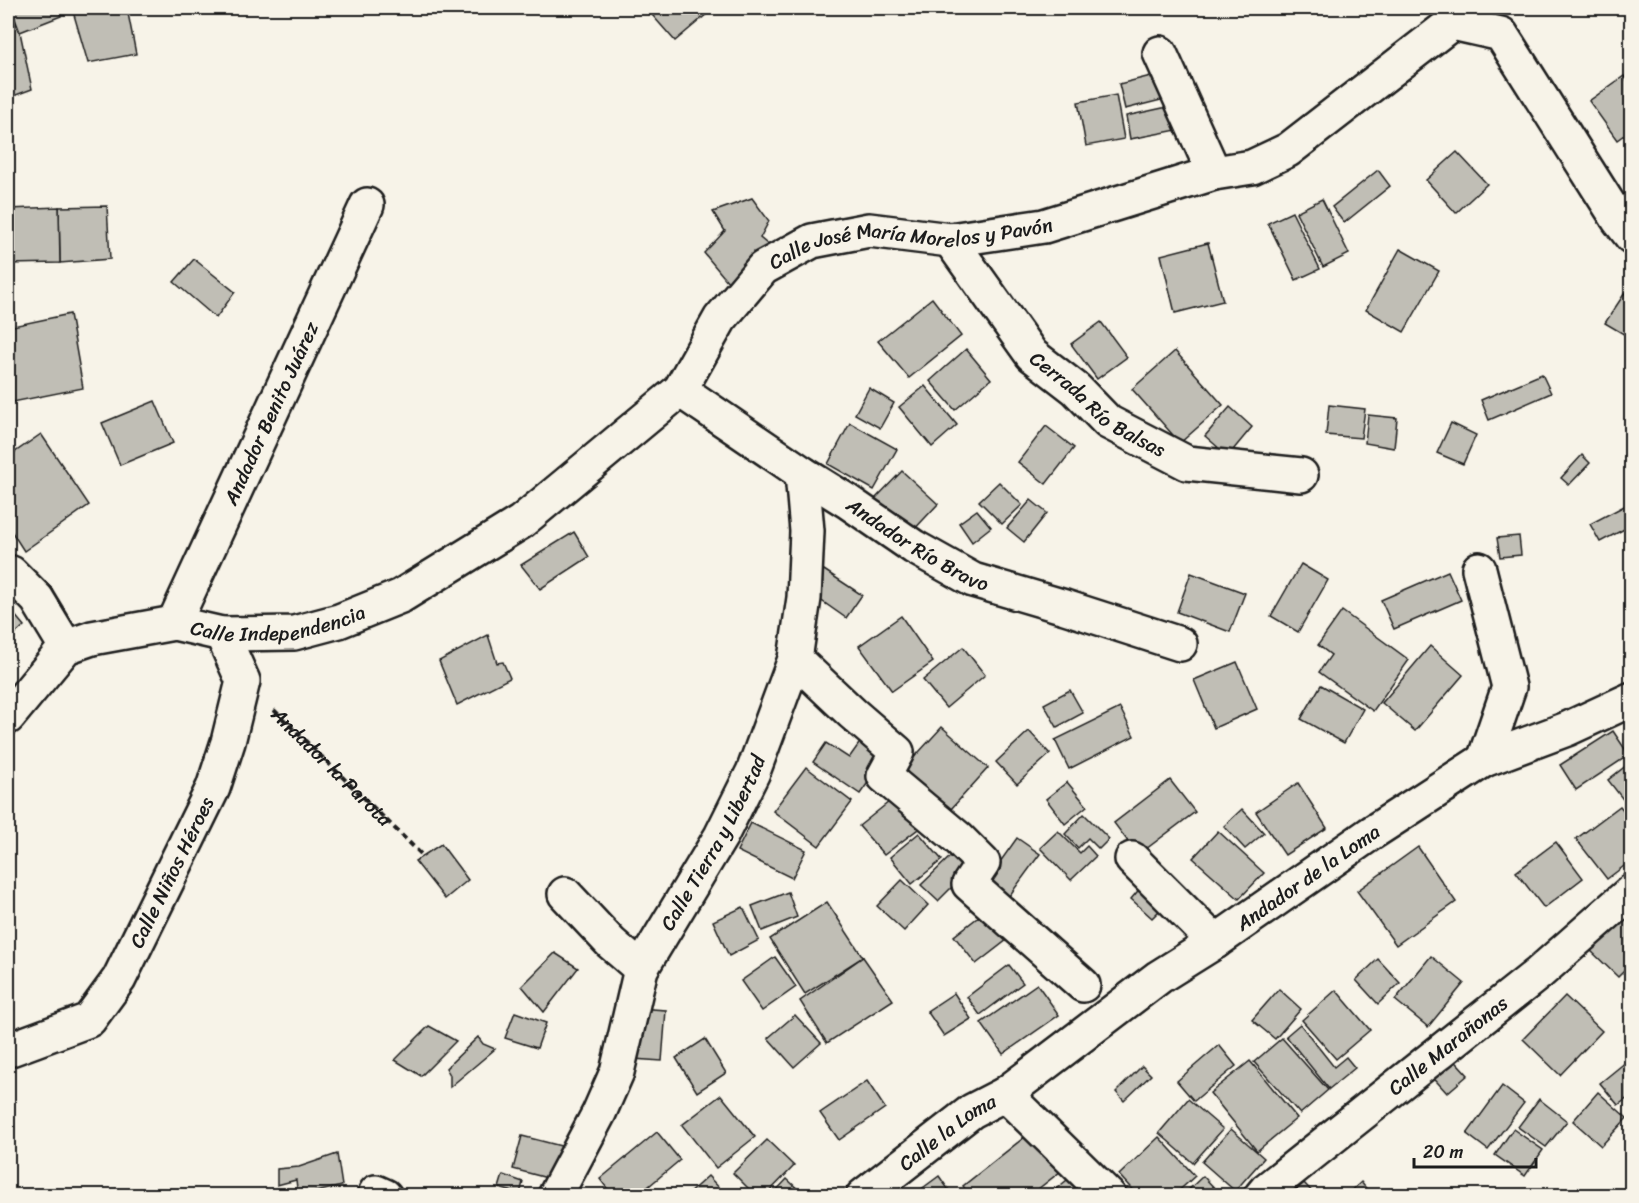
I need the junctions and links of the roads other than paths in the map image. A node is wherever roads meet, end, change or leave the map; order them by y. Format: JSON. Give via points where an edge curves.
{"nodes":[{"id":1,"x":1160,"y":53,"type":"dead end"},
{"id":2,"x":1214,"y":173,"type":"junction"},
{"id":3,"x":367,"y":205,"type":"dead end"},
{"id":4,"x":1632,"y":237,"type":"edge"},
{"id":5,"x":951,"y":240,"type":"junction"},
{"id":6,"x":680,"y":390,"type":"junction"},
{"id":7,"x":802,"y":473,"type":"junction"},
{"id":8,"x":1301,"y":475,"type":"dead end"},
{"id":9,"x":1479,"y":569,"type":"dead end"},
{"id":10,"x":8,"y":572,"type":"edge"},
{"id":11,"x":401,"y":596,"type":"joint"},
{"id":12,"x":174,"y":623,"type":"junction"},
{"id":13,"x":222,"y":634,"type":"junction"},
{"id":14,"x":1180,"y":644,"type":"dead end"},
{"id":15,"x":66,"y":647,"type":"junction"},
{"id":16,"x":795,"y":659,"type":"junction"},
{"id":17,"x":1632,"y":699,"type":"edge"},
{"id":18,"x":8,"y":717,"type":"edge"},
{"id":19,"x":1484,"y":760,"type":"junction"},
{"id":20,"x":1132,"y":859,"type":"dead end"},
{"id":21,"x":1632,"y":891,"type":"edge"},
{"id":22,"x":565,"y":894,"type":"dead end"},
{"id":23,"x":1215,"y":942,"type":"junction"},
{"id":24,"x":641,"y":969,"type":"junction"},
{"id":25,"x":1083,"y":985,"type":"dead end"},
{"id":26,"x":8,"y":1050,"type":"edge"},
{"id":27,"x":1005,"y":1094,"type":"junction"},
{"id":28,"x":555,"y":1196,"type":"edge"},
{"id":29,"x":863,"y":1196,"type":"edge"},
{"id":30,"x":1109,"y":1196,"type":"edge"},
{"id":31,"x":1262,"y":1196,"type":"edge"}],
"edges":[{"from":1,"to":2,"type":"street"},
{"from":2,"to":4,"type":"street","name":"Calle José María Morelos y Pavón","via":[[1252,167],[1288,150],[1452,23],[1501,34]]},
{"from":2,"to":5,"type":"street","name":"Calle José María Morelos y Pavón","via":[[1044,226]]},
{"from":3,"to":12,"type":"street","name":"Andador Benito Juárez"},
{"from":5,"to":6,"type":"street","name":"Calle José María Morelos y Pavón","via":[[869,230],[812,241],[763,268],[720,319]]},
{"from":5,"to":8,"type":"street","name":"Cerrada Río Balsas","via":[[1032,355],[1076,389],[1108,422],[1187,463]]},
{"from":6,"to":7,"type":"street","name":"Andador Río Bravo"},
{"from":6,"to":11,"type":"street","name":"Calle José María Morelos y Pavón","via":[[521,522]]},
{"from":7,"to":14,"type":"street","name":"Andador Río Bravo","via":[[914,547],[973,580]]},
{"from":7,"to":16,"type":"street","name":"Calle Tierra y Libertad","via":[[807,531],[804,598]]},
{"from":9,"to":19,"type":"street","via":[[1509,687]]},
{"from":10,"to":15,"type":"street","via":[[37,599]]},
{"from":11,"to":13,"type":"street","name":"Calle Independencia","via":[[339,621],[294,633]]},
{"from":12,"to":13,"type":"street","name":"Calle Independencia"},
{"from":12,"to":15,"type":"street","name":"Calle Independencia","via":[[92,638]]},
{"from":13,"to":26,"type":"street","name":"Calle Niños Héroes","via":[[243,681],[228,742],[213,788],[119,979],[89,1020]]},
{"from":15,"to":18,"type":"street"},
{"from":16,"to":24,"type":"street","name":"Calle Tierra y Libertad","via":[[753,772],[722,836]]},
{"from":16,"to":25,"type":"street","via":[[897,752],[884,776],[983,863],[969,884]]},
{"from":17,"to":19,"type":"street","name":"Andador de la Loma"},
{"from":19,"to":23,"type":"street","name":"Andador de la Loma"},
{"from":20,"to":23,"type":"street"},
{"from":21,"to":31,"type":"street","name":"Calle Marañonas","via":[[1539,973]]},
{"from":22,"to":24,"type":"street"},
{"from":23,"to":27,"type":"street","name":"Andador de la Loma","via":[[1159,977]]},
{"from":24,"to":28,"type":"street","name":"Calle Tierra y Libertad","via":[[617,1072]]},
{"from":27,"to":29,"type":"street","name":"Calle la Loma","via":[[972,1111]]},
{"from":27,"to":30,"type":"street"}]}
